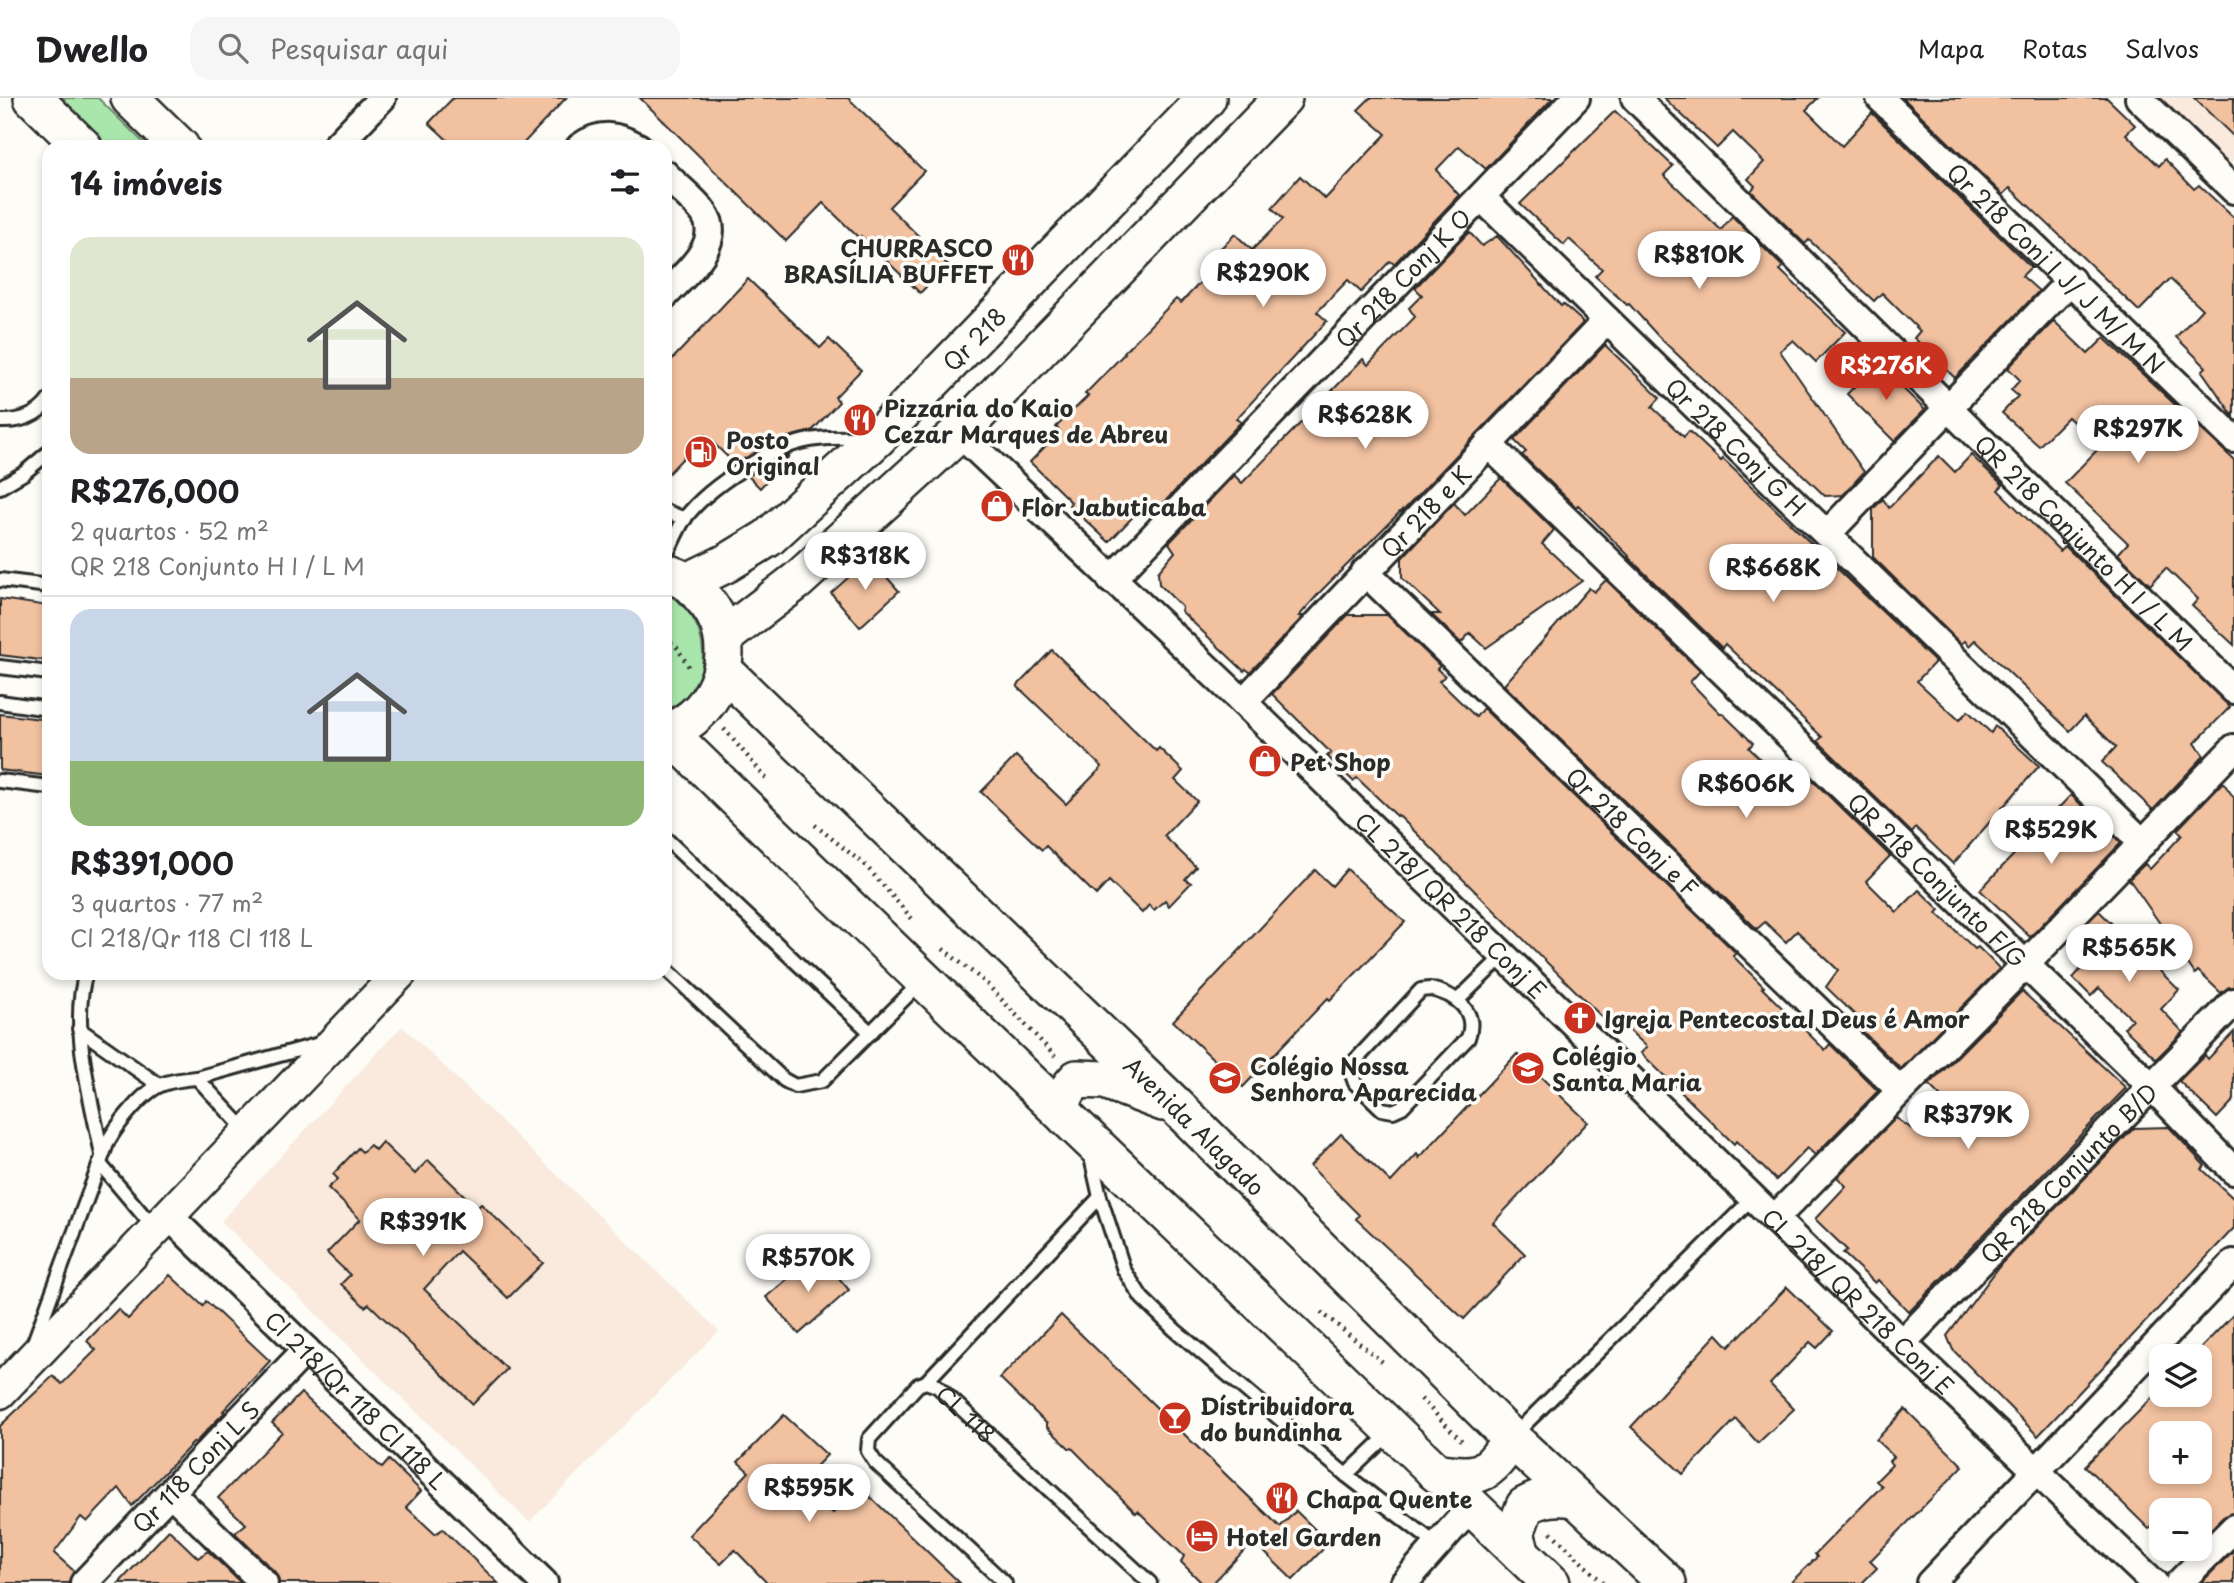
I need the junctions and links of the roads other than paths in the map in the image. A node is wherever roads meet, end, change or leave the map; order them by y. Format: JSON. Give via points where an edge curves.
{"nodes":[{"id":1,"x":33,"y":98,"type":"edge"},
{"id":2,"x":130,"y":98,"type":"edge"},
{"id":3,"x":382,"y":98,"type":"edge"},
{"id":4,"x":1207,"y":98,"type":"edge"},
{"id":5,"x":1283,"y":98,"type":"edge"},
{"id":6,"x":1576,"y":98,"type":"edge"},
{"id":7,"x":1635,"y":98,"type":"edge"},
{"id":8,"x":1880,"y":98,"type":"edge"},
{"id":9,"x":2139,"y":98,"type":"edge"},
{"id":10,"x":76,"y":140,"type":"edge"},
{"id":11,"x":173,"y":140,"type":"edge"},
{"id":12,"x":342,"y":140,"type":"edge"},
{"id":13,"x":590,"y":140,"type":"edge"},
{"id":14,"x":623,"y":140,"type":"edge"},
{"id":15,"x":672,"y":181,"type":"edge"},
{"id":16,"x":2234,"y":190,"type":"edge"},
{"id":17,"x":1481,"y":197,"type":"junction"},
{"id":18,"x":2071,"y":280,"type":"junction"},
{"id":19,"x":672,"y":287,"type":"edge"},
{"id":20,"x":1607,"y":320,"type":"junction"},
{"id":21,"x":42,"y":406,"type":"edge"},
{"id":22,"x":1949,"y":408,"type":"junction"},
{"id":23,"x":0,"y":421,"type":"edge"},
{"id":24,"x":958,"y":433,"type":"junction"},
{"id":25,"x":877,"y":438,"type":"junction"},
{"id":26,"x":2234,"y":439,"type":"edge"},
{"id":27,"x":1488,"y":443,"type":"junction"},
{"id":28,"x":42,"y":458,"type":"edge"},
{"id":29,"x":0,"y":487,"type":"edge"},
{"id":30,"x":672,"y":514,"type":"edge"},
{"id":31,"x":685,"y":519,"type":"junction"},
{"id":32,"x":1827,"y":534,"type":"junction"},
{"id":33,"x":673,"y":571,"type":"edge"},
{"id":34,"x":1365,"y":572,"type":"junction"},
{"id":35,"x":0,"y":580,"type":"edge"},
{"id":36,"x":1111,"y":580,"type":"junction"},
{"id":37,"x":42,"y":585,"type":"edge"},
{"id":38,"x":723,"y":654,"type":"junction"},
{"id":39,"x":0,"y":667,"type":"edge"},
{"id":40,"x":42,"y":672,"type":"edge"},
{"id":41,"x":2234,"y":690,"type":"edge"},
{"id":42,"x":0,"y":702,"type":"edge"},
{"id":43,"x":1243,"y":702,"type":"junction"},
{"id":44,"x":42,"y":708,"type":"edge"},
{"id":45,"x":672,"y":730,"type":"edge"},
{"id":46,"x":672,"y":738,"type":"edge"},
{"id":47,"x":2234,"y":748,"type":"edge"},
{"id":48,"x":0,"y":782,"type":"edge"},
{"id":49,"x":42,"y":786,"type":"edge"},
{"id":50,"x":2143,"y":843,"type":"junction"},
{"id":51,"x":672,"y":845,"type":"edge"},
{"id":52,"x":1504,"y":956,"type":"junction"},
{"id":53,"x":2025,"y":965,"type":"junction"},
{"id":54,"x":672,"y":975,"type":"edge"},
{"id":55,"x":84,"y":980,"type":"edge"},
{"id":56,"x":393,"y":980,"type":"edge"},
{"id":57,"x":922,"y":981,"type":"junction"},
{"id":58,"x":1458,"y":1000,"type":"junction"},
{"id":59,"x":2234,"y":1002,"type":"edge"},
{"id":60,"x":79,"y":1029,"type":"junction"},
{"id":61,"x":871,"y":1033,"type":"junction"},
{"id":62,"x":337,"y":1039,"type":"junction"},
{"id":63,"x":197,"y":1078,"type":"junction"},
{"id":64,"x":159,"y":1085,"type":"junction"},
{"id":65,"x":2152,"y":1087,"type":"junction"},
{"id":66,"x":1900,"y":1090,"type":"junction"},
{"id":67,"x":1177,"y":1107,"type":"junction"},
{"id":68,"x":1076,"y":1127,"type":"junction"},
{"id":69,"x":248,"y":1133,"type":"junction"},
{"id":70,"x":101,"y":1160,"type":"junction"},
{"id":71,"x":2234,"y":1171,"type":"edge"},
{"id":72,"x":1100,"y":1197,"type":"junction"},
{"id":73,"x":1754,"y":1198,"type":"junction"},
{"id":74,"x":1774,"y":1219,"type":"junction"},
{"id":75,"x":163,"y":1224,"type":"junction"},
{"id":76,"x":2234,"y":1263,"type":"edge"},
{"id":77,"x":1902,"y":1343,"type":"junction"},
{"id":78,"x":306,"y":1350,"type":"junction"},
{"id":79,"x":24,"y":1369,"type":"junction"},
{"id":80,"x":926,"y":1382,"type":"junction"},
{"id":81,"x":0,"y":1392,"type":"edge"},
{"id":82,"x":1392,"y":1431,"type":"junction"},
{"id":83,"x":1511,"y":1438,"type":"junction"},
{"id":84,"x":1435,"y":1472,"type":"junction"},
{"id":85,"x":2037,"y":1472,"type":"junction"},
{"id":86,"x":1346,"y":1475,"type":"junction"},
{"id":87,"x":171,"y":1493,"type":"junction"},
{"id":88,"x":1574,"y":1498,"type":"junction"},
{"id":89,"x":1471,"y":1507,"type":"junction"},
{"id":90,"x":2234,"y":1528,"type":"edge"},
{"id":91,"x":1437,"y":1545,"type":"junction"},
{"id":92,"x":1521,"y":1554,"type":"junction"},
{"id":93,"x":84,"y":1583,"type":"edge"},
{"id":94,"x":264,"y":1583,"type":"edge"},
{"id":95,"x":544,"y":1583,"type":"edge"},
{"id":96,"x":1005,"y":1583,"type":"edge"},
{"id":97,"x":1150,"y":1583,"type":"edge"},
{"id":98,"x":1404,"y":1583,"type":"edge"},
{"id":99,"x":1551,"y":1583,"type":"edge"},
{"id":100,"x":1667,"y":1583,"type":"edge"},
{"id":101,"x":1930,"y":1583,"type":"edge"},
{"id":102,"x":2154,"y":1583,"type":"edge"},
{"id":103,"x":2179,"y":1583,"type":"edge"}],
"edges":[{"from":1,"to":10,"type":"main road"},
{"from":2,"to":11,"type":"main road"},
{"from":3,"to":12,"type":"street"},
{"from":4,"to":25,"type":"main road","name":"Qr 218"},
{"from":5,"to":24,"type":"main road"},
{"from":6,"to":17,"type":"street","name":"Qr 218 Conj K O"},
{"from":7,"to":22,"type":"street","name":"QR 218 Conjunto H I / L M"},
{"from":8,"to":18,"type":"street","name":"Qr 218 Conj I J/ J M/ M N"},
{"from":9,"to":16,"type":"street"},
{"from":13,"to":14,"type":"street","via":[[615,136]]},
{"from":15,"to":19,"type":"street","via":[[705,215],[710,233],[703,253]]},
{"from":17,"to":20,"type":"street","name":"Qr 218 Conj G H"},
{"from":17,"to":36,"type":"street","name":"Qr 218 Conj K O"},
{"from":18,"to":22,"type":"street"},
{"from":18,"to":26,"type":"street","name":"Qr 218 Conj I J/ J M/ M N"},
{"from":20,"to":27,"type":"street","name":"Qr 218 e K"},
{"from":20,"to":32,"type":"street","name":"Qr 218 Conj G H"},
{"from":21,"to":23,"type":"lane","via":[[31,416]]},
{"from":22,"to":32,"type":"street"},
{"from":22,"to":41,"type":"street","name":"QR 218 Conjunto H I / L M"},
{"from":24,"to":36,"type":"street","name":"CL 218/ QR 218 Conj E"},
{"from":24,"to":38,"type":"main road"},
{"from":25,"to":31,"type":"lane","via":[[817,439],[786,446],[755,460]]},
{"from":25,"to":33,"type":"main road","name":"Qr 218","via":[[768,538],[727,563]]},
{"from":27,"to":34,"type":"street","name":"Qr 218 e K"},
{"from":27,"to":53,"type":"street","name":"QR 218 Conjunto F/G"},
{"from":28,"to":29,"type":"lane"},
{"from":30,"to":31,"type":"lane"},
{"from":31,"to":33,"type":"lane"},
{"from":32,"to":50,"type":"street","name":"Qr 218 Conj G H"},
{"from":33,"to":38,"type":"main road","name":"Avenida Alagado","via":[[711,607]]},
{"from":34,"to":43,"type":"street","name":"Qr 218 e K"},
{"from":34,"to":66,"type":"street","name":"Qr 218 Conj e F"},
{"from":35,"to":37,"type":"lane"},
{"from":36,"to":43,"type":"street","name":"CL 218/ QR 218 Conj E"},
{"from":38,"to":45,"type":"main road","via":[[710,700],[692,720]]},
{"from":38,"to":67,"type":"main road","name":"Avenida Alagado"},
{"from":39,"to":40,"type":"lane"},
{"from":42,"to":44,"type":"lane"},
{"from":43,"to":52,"type":"street","name":"CL 218/ QR 218 Conj E"},
{"from":46,"to":57,"type":"main road"},
{"from":47,"to":50,"type":"street"},
{"from":48,"to":49,"type":"lane"},
{"from":50,"to":53,"type":"street"},
{"from":51,"to":61,"type":"lane"},
{"from":52,"to":58,"type":"lane"},
{"from":52,"to":73,"type":"street","name":"CL 218/ QR 218 Conj E"},
{"from":53,"to":65,"type":"street","name":"QR 218 Conjunto F/G"},
{"from":53,"to":66,"type":"street"},
{"from":54,"to":61,"type":"lane","via":[[795,1086],[822,1081]]},
{"from":55,"to":60,"type":"lane"},
{"from":56,"to":62,"type":"street"},
{"from":57,"to":61,"type":"lane"},
{"from":57,"to":68,"type":"main road"},
{"from":58,"to":58,"type":"lane","via":[[1470,1016],[1468,1038],[1402,1107],[1382,1109],[1355,1083],[1351,1073],[1354,1062],[1421,990],[1440,991]]},
{"from":59,"to":65,"type":"street","name":"QR 218 Conjunto B/D"},
{"from":60,"to":64,"type":"lane"},
{"from":60,"to":70,"type":"lane"},
{"from":62,"to":63,"type":"lane"},
{"from":62,"to":69,"type":"street"},
{"from":63,"to":64,"type":"lane"},
{"from":63,"to":69,"type":"lane"},
{"from":64,"to":70,"type":"lane","via":[[123,1118]]},
{"from":65,"to":71,"type":"street","name":"QR 218 Conjunto F/G"},
{"from":65,"to":77,"type":"street","name":"QR 218 Conjunto B/D"},
{"from":66,"to":74,"type":"street"},
{"from":67,"to":68,"type":"main road","via":[[1105,1080],[1077,1079],[1062,1099],[1062,1107]]},
{"from":67,"to":83,"type":"main road","name":"Avenida Alagado"},
{"from":68,"to":72,"type":"lane"},
{"from":68,"to":82,"type":"main road"},
{"from":69,"to":75,"type":"street"},
{"from":70,"to":75,"type":"lane"},
{"from":70,"to":79,"type":"lane"},
{"from":72,"to":80,"type":"lane"},
{"from":72,"to":86,"type":"lane","via":[[1124,1270],[1142,1298]]},
{"from":73,"to":74,"type":"street","name":"CL 218/ QR 218 Conj E"},
{"from":73,"to":83,"type":"lane"},
{"from":74,"to":77,"type":"street","name":"CL 218/ QR 218 Conj E"},
{"from":75,"to":78,"type":"street","name":"Cl 218/Qr 118 Cl 118 L"},
{"from":75,"to":79,"type":"street"},
{"from":76,"to":85,"type":"street"},
{"from":77,"to":85,"type":"street","name":"CL 218/ QR 218 Conj E"},
{"from":78,"to":87,"type":"street","name":"Qr 118 Conj L S"},
{"from":78,"to":95,"type":"street","name":"Cl 218/Qr 118 Cl 118 L"},
{"from":79,"to":81,"type":"street"},
{"from":80,"to":96,"type":"lane","name":"CL 118","via":[[918,1385],[869,1439],[868,1451]]},
{"from":80,"to":97,"type":"lane","name":"CL 118","via":[[937,1386]]},
{"from":82,"to":84,"type":"main road"},
{"from":82,"to":86,"type":"lane"},
{"from":83,"to":84,"type":"main road","via":[[1481,1473],[1465,1477]]},
{"from":83,"to":88,"type":"main road","name":"Avenida Alagado"},
{"from":84,"to":89,"type":"main road"},
{"from":85,"to":101,"type":"street"},
{"from":85,"to":102,"type":"street","name":"CL 218/ QR 218 Conj E"},
{"from":86,"to":91,"type":"lane"},
{"from":87,"to":93,"type":"street","name":"Qr 118 Conj L S"},
{"from":87,"to":94,"type":"street"},
{"from":88,"to":92,"type":"main road","via":[[1551,1496],[1525,1506],[1515,1533]]},
{"from":88,"to":100,"type":"main road","name":"Avenida Alagado"},
{"from":89,"to":91,"type":"street"},
{"from":89,"to":92,"type":"main road"},
{"from":90,"to":103,"type":"street"},
{"from":91,"to":98,"type":"street"},
{"from":92,"to":99,"type":"main road"}]}
